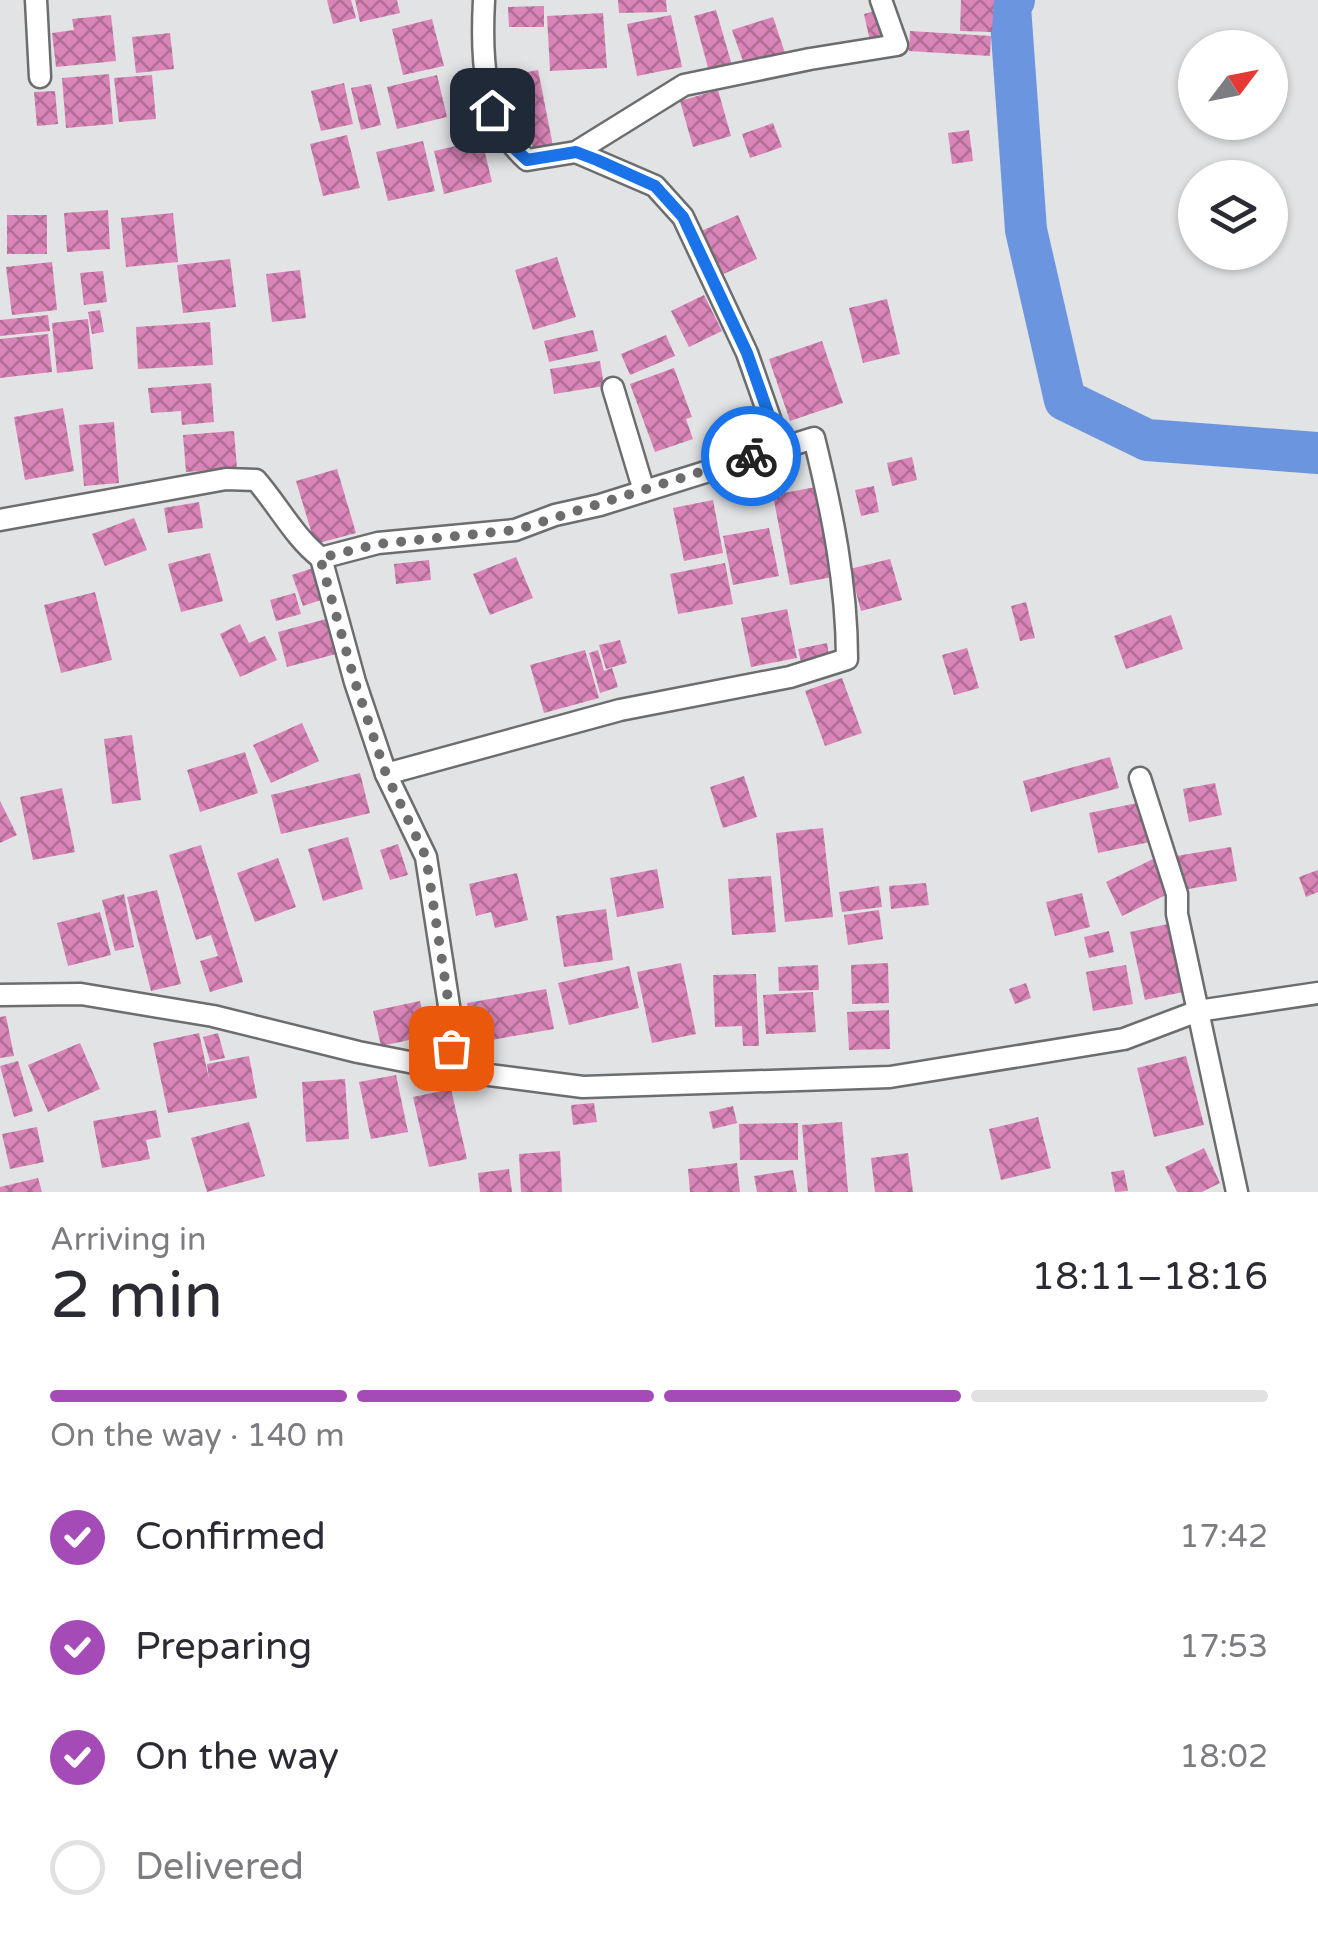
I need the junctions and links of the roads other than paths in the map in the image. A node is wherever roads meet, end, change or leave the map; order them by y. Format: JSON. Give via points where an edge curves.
{"nodes":[{"id":1,"x":36,"y":0,"type":"edge"},
{"id":2,"x":484,"y":0,"type":"edge"},
{"id":3,"x":881,"y":0,"type":"edge"},
{"id":4,"x":40,"y":77,"type":"dead end"},
{"id":5,"x":576,"y":152,"type":"junction"},
{"id":6,"x":613,"y":388,"type":"dead end"},
{"id":7,"x":780,"y":447,"type":"junction"},
{"id":8,"x":644,"y":491,"type":"junction"},
{"id":9,"x":0,"y":520,"type":"edge"},
{"id":10,"x":320,"y":558,"type":"junction"},
{"id":11,"x":386,"y":774,"type":"junction"},
{"id":12,"x":1140,"y":778,"type":"dead end"},
{"id":13,"x":1318,"y":993,"type":"edge"},
{"id":14,"x":0,"y":995,"type":"edge"},
{"id":15,"x":1198,"y":1011,"type":"junction"},
{"id":16,"x":450,"y":1070,"type":"junction"},
{"id":17,"x":1237,"y":1192,"type":"edge"}],
"edges":[{"from":1,"to":4,"type":"street"},
{"from":2,"to":5,"type":"street","via":[[481,49],[492,110],[514,148],[527,160]]},
{"from":3,"to":5,"type":"street","via":[[897,45],[684,85]]},
{"from":5,"to":7,"type":"street","via":[[655,186],[683,217],[747,353]]},
{"from":6,"to":8,"type":"street"},
{"from":7,"to":8,"type":"street"},
{"from":7,"to":11,"type":"street","via":[[814,438],[834,522],[847,659],[551,727]]},
{"from":8,"to":10,"type":"street","via":[[516,530],[378,544]]},
{"from":9,"to":10,"type":"street","via":[[203,481],[256,480]]},
{"from":10,"to":11,"type":"street"},
{"from":11,"to":16,"type":"street","via":[[426,857],[452,1025]]},
{"from":12,"to":15,"type":"street","via":[[1177,894]]},
{"from":13,"to":15,"type":"street"},
{"from":14,"to":16,"type":"street","via":[[81,994],[214,1016]]},
{"from":15,"to":16,"type":"street","via":[[1124,1039],[890,1078],[583,1088]]},
{"from":15,"to":17,"type":"street"}]}
